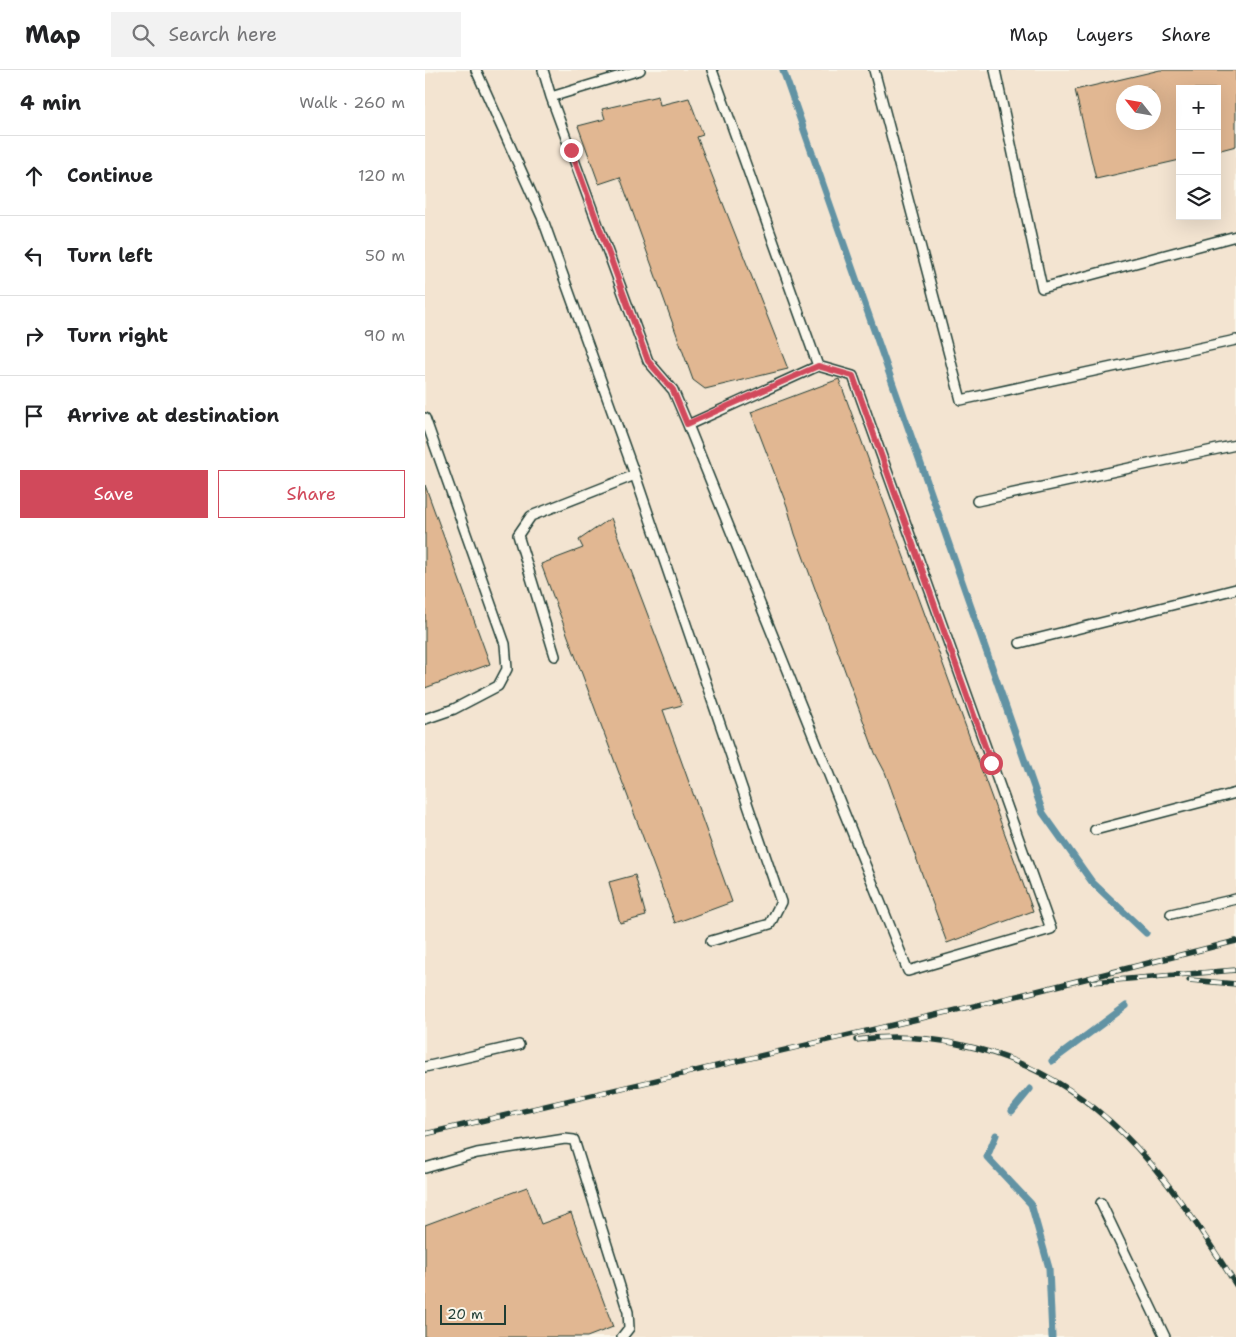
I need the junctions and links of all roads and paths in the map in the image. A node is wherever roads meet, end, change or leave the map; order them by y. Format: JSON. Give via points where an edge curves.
{"nodes":[{"id":1,"x":476,"y":70,"type":"edge"},
{"id":2,"x":543,"y":70,"type":"edge"},
{"id":3,"x":640,"y":70,"type":"edge"},
{"id":4,"x":712,"y":70,"type":"edge"},
{"id":5,"x":874,"y":70,"type":"edge"},
{"id":6,"x":995,"y":70,"type":"edge"},
{"id":7,"x":551,"y":98,"type":"junction"},
{"id":8,"x":1236,"y":236,"type":"edge"},
{"id":9,"x":1236,"y":340,"type":"edge"},
{"id":10,"x":818,"y":366,"type":"junction"},
{"id":11,"x":425,"y":418,"type":"edge"},
{"id":12,"x":687,"y":424,"type":"junction"},
{"id":13,"x":1236,"y":445,"type":"edge"},
{"id":14,"x":635,"y":475,"type":"junction"},
{"id":15,"x":977,"y":501,"type":"dead end"},
{"id":16,"x":1236,"y":589,"type":"edge"},
{"id":17,"x":1020,"y":643,"type":"dead end"},
{"id":18,"x":555,"y":656,"type":"dead end"},
{"id":19,"x":425,"y":719,"type":"edge"},
{"id":20,"x":1236,"y":793,"type":"edge"},
{"id":21,"x":1095,"y":830,"type":"dead end"},
{"id":22,"x":1236,"y":899,"type":"edge"},
{"id":23,"x":1171,"y":914,"type":"dead end"},
{"id":24,"x":711,"y":941,"type":"dead end"},
{"id":25,"x":519,"y":1044,"type":"dead end"},
{"id":26,"x":425,"y":1068,"type":"edge"},
{"id":27,"x":425,"y":1168,"type":"edge"},
{"id":28,"x":1101,"y":1203,"type":"dead end"},
{"id":29,"x":622,"y":1337,"type":"edge"},
{"id":30,"x":1165,"y":1337,"type":"edge"}],
"edges":[{"from":1,"to":14,"type":"lane","via":[[542,216]]},
{"from":2,"to":7,"type":"lane"},
{"from":3,"to":7,"type":"lane"},
{"from":4,"to":10,"type":"lane"},
{"from":5,"to":9,"type":"lane","via":[[961,400]]},
{"from":6,"to":8,"type":"lane","via":[[1042,288]]},
{"from":7,"to":12,"type":"lane","via":[[648,361],[673,390]]},
{"from":10,"to":12,"type":"lane"},
{"from":10,"to":12,"type":"lane","via":[[853,376],[1051,929],[908,971]]},
{"from":11,"to":19,"type":"lane","via":[[505,644],[507,669],[497,686],[454,709]]},
{"from":13,"to":15,"type":"lane"},
{"from":14,"to":18,"type":"lane","via":[[531,516],[518,535]]},
{"from":14,"to":24,"type":"lane","via":[[781,902],[770,924]]},
{"from":16,"to":17,"type":"lane"},
{"from":20,"to":21,"type":"lane"},
{"from":22,"to":23,"type":"lane"},
{"from":25,"to":26,"type":"lane"},
{"from":27,"to":29,"type":"lane","via":[[477,1153],[574,1140],[629,1312],[629,1328]]},
{"from":28,"to":30,"type":"lane"}]}
